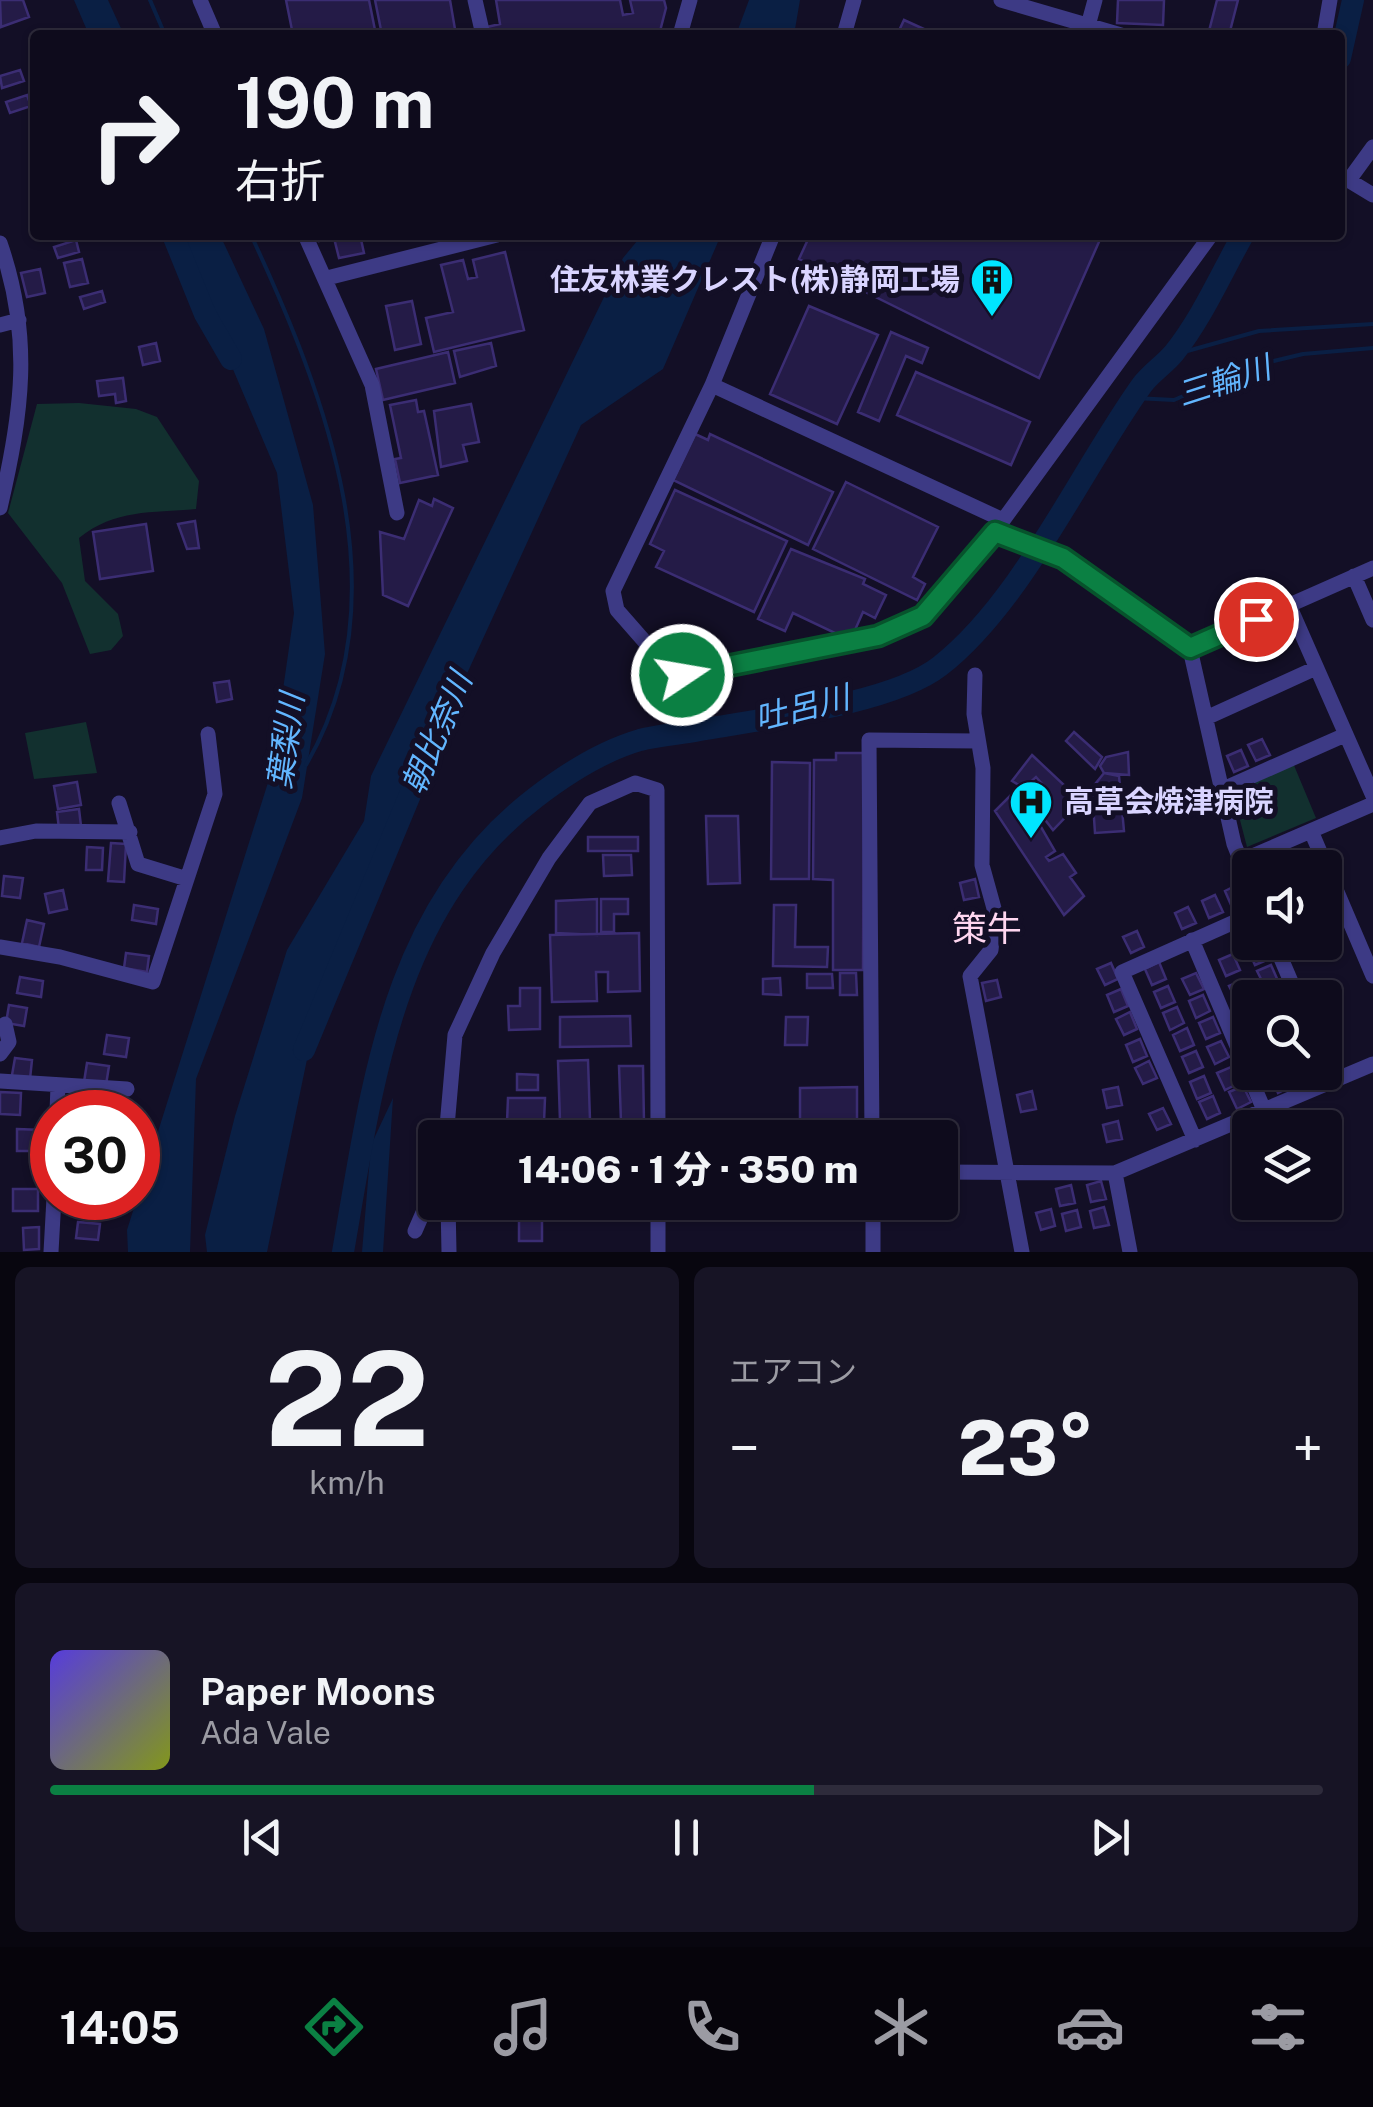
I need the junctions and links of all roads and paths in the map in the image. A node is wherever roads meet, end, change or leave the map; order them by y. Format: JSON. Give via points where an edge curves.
{"nodes":[{"id":1,"x":200,"y":0,"type":"edge"},
{"id":2,"x":475,"y":0,"type":"edge"},
{"id":3,"x":690,"y":0,"type":"edge"},
{"id":4,"x":854,"y":0,"type":"edge"},
{"id":5,"x":1002,"y":0,"type":"edge"},
{"id":6,"x":1095,"y":0,"type":"edge"},
{"id":7,"x":1330,"y":0,"type":"edge"},
{"id":8,"x":1089,"y":22,"type":"junction"},
{"id":9,"x":213,"y":30,"type":"edge"},
{"id":10,"x":481,"y":30,"type":"edge"},
{"id":11,"x":681,"y":30,"type":"edge"},
{"id":12,"x":845,"y":30,"type":"edge"},
{"id":13,"x":1109,"y":30,"type":"edge"},
{"id":14,"x":1325,"y":30,"type":"edge"},
{"id":15,"x":1373,"y":147,"type":"edge"},
{"id":16,"x":1345,"y":177,"type":"edge"},
{"id":17,"x":1345,"y":179,"type":"edge"},
{"id":18,"x":1373,"y":195,"type":"edge"},
{"id":19,"x":308,"y":240,"type":"edge"},
{"id":20,"x":478,"y":240,"type":"edge"},
{"id":21,"x":771,"y":240,"type":"edge"},
{"id":22,"x":1207,"y":240,"type":"edge"},
{"id":23,"x":0,"y":242,"type":"edge"},
{"id":24,"x":327,"y":278,"type":"junction"},
{"id":25,"x":20,"y":320,"type":"junction"},
{"id":26,"x":0,"y":325,"type":"edge"},
{"id":27,"x":712,"y":385,"type":"junction"},
{"id":28,"x":0,"y":508,"type":"edge"},
{"id":29,"x":397,"y":513,"type":"dead end"},
{"id":30,"x":999,"y":526,"type":"junction"},
{"id":31,"x":1373,"y":568,"type":"edge"},
{"id":32,"x":1354,"y":576,"type":"junction"},
{"id":33,"x":1288,"y":605,"type":"junction"},
{"id":34,"x":1373,"y":620,"type":"edge"},
{"id":35,"x":1190,"y":648,"type":"junction"},
{"id":36,"x":1316,"y":668,"type":"junction"},
{"id":37,"x":975,"y":675,"type":"dead end"},
{"id":38,"x":1206,"y":718,"type":"junction"},
{"id":39,"x":208,"y":734,"type":"dead end"},
{"id":40,"x":1345,"y":735,"type":"junction"},
{"id":41,"x":977,"y":741,"type":"junction"},
{"id":42,"x":1224,"y":789,"type":"junction"},
{"id":43,"x":215,"y":794,"type":"junction"},
{"id":44,"x":1373,"y":796,"type":"edge"},
{"id":45,"x":120,"y":803,"type":"dead end"},
{"id":46,"x":1373,"y":804,"type":"edge"},
{"id":47,"x":1312,"y":831,"type":"junction"},
{"id":48,"x":130,"y":832,"type":"junction"},
{"id":49,"x":0,"y":838,"type":"edge"},
{"id":50,"x":212,"y":843,"type":"dead end"},
{"id":51,"x":1238,"y":850,"type":"edge"},
{"id":52,"x":1267,"y":850,"type":"edge"},
{"id":53,"x":187,"y":880,"type":"junction"},
{"id":54,"x":1232,"y":923,"type":"edge"},
{"id":55,"x":178,"y":938,"type":"dead end"},
{"id":56,"x":1192,"y":940,"type":"junction"},
{"id":57,"x":0,"y":948,"type":"edge"},
{"id":58,"x":1373,"y":976,"type":"edge"},
{"id":59,"x":153,"y":982,"type":"junction"},
{"id":60,"x":4,"y":1024,"type":"dead end"},
{"id":61,"x":0,"y":1054,"type":"edge"},
{"id":62,"x":1373,"y":1064,"type":"edge"},
{"id":63,"x":1342,"y":1077,"type":"edge"},
{"id":64,"x":0,"y":1082,"type":"edge"},
{"id":65,"x":58,"y":1085,"type":"junction"},
{"id":66,"x":58,"y":1090,"type":"edge"},
{"id":67,"x":127,"y":1090,"type":"dead end"},
{"id":68,"x":1311,"y":1090,"type":"edge"},
{"id":69,"x":1264,"y":1110,"type":"joint"},
{"id":70,"x":447,"y":1120,"type":"edge"},
{"id":71,"x":658,"y":1120,"type":"edge"},
{"id":72,"x":872,"y":1120,"type":"edge"},
{"id":73,"x":1232,"y":1124,"type":"edge"},
{"id":74,"x":1195,"y":1140,"type":"junction"},
{"id":75,"x":958,"y":1173,"type":"edge"},
{"id":76,"x":1115,"y":1173,"type":"junction"},
{"id":77,"x":1008,"y":1174,"type":"junction"},
{"id":78,"x":53,"y":1220,"type":"edge"},
{"id":79,"x":420,"y":1220,"type":"edge"},
{"id":80,"x":448,"y":1220,"type":"edge"},
{"id":81,"x":658,"y":1220,"type":"edge"},
{"id":82,"x":872,"y":1220,"type":"edge"},
{"id":83,"x":415,"y":1231,"type":"dead end"},
{"id":84,"x":52,"y":1252,"type":"edge"},
{"id":85,"x":448,"y":1252,"type":"edge"},
{"id":86,"x":658,"y":1252,"type":"edge"},
{"id":87,"x":873,"y":1252,"type":"edge"},
{"id":88,"x":1022,"y":1252,"type":"edge"},
{"id":89,"x":1130,"y":1252,"type":"edge"}],
"edges":[{"from":1,"to":9,"type":"street"},
{"from":2,"to":10,"type":"street"},
{"from":3,"to":11,"type":"street"},
{"from":4,"to":12,"type":"street"},
{"from":5,"to":8,"type":"street"},
{"from":6,"to":8,"type":"street"},
{"from":7,"to":14,"type":"street"},
{"from":8,"to":13,"type":"street"},
{"from":15,"to":16,"type":"street"},
{"from":17,"to":18,"type":"street"},
{"from":19,"to":24,"type":"street"},
{"from":20,"to":24,"type":"street"},
{"from":21,"to":27,"type":"street"},
{"from":22,"to":30,"type":"street"},
{"from":23,"to":25,"type":"street"},
{"from":24,"to":29,"type":"street","via":[[372,385]]},
{"from":25,"to":26,"type":"street"},
{"from":25,"to":28,"type":"street","via":[[23,394]]},
{"from":27,"to":30,"type":"street"},
{"from":27,"to":30,"type":"street","via":[[613,591],[617,610],[674,675],[878,636],[923,616]]},
{"from":30,"to":35,"type":"street","via":[[1063,558]]},
{"from":31,"to":32,"type":"street"},
{"from":32,"to":33,"type":"street"},
{"from":32,"to":34,"type":"street"},
{"from":33,"to":35,"type":"street"},
{"from":33,"to":36,"type":"street"},
{"from":35,"to":38,"type":"street"},
{"from":36,"to":38,"type":"street"},
{"from":36,"to":40,"type":"street"},
{"from":37,"to":41,"type":"street"},
{"from":38,"to":42,"type":"street"},
{"from":39,"to":43,"type":"street"},
{"from":40,"to":42,"type":"street"},
{"from":40,"to":44,"type":"street"},
{"from":41,"to":72,"type":"street","via":[[869,740]]},
{"from":41,"to":77,"type":"street","via":[[982,865],[995,934],[970,976]]},
{"from":42,"to":51,"type":"street"},
{"from":43,"to":50,"type":"street"},
{"from":43,"to":53,"type":"street"},
{"from":45,"to":48,"type":"street"},
{"from":46,"to":47,"type":"street"},
{"from":47,"to":52,"type":"street"},
{"from":47,"to":58,"type":"street"},
{"from":48,"to":49,"type":"street","via":[[36,831]]},
{"from":48,"to":53,"type":"street","via":[[138,864]]},
{"from":53,"to":59,"type":"street"},
{"from":54,"to":56,"type":"street"},
{"from":55,"to":59,"type":"street","via":[[164,977]]},
{"from":56,"to":69,"type":"street"},
{"from":56,"to":74,"type":"street","via":[[1122,972]]},
{"from":57,"to":59,"type":"street","via":[[60,956]]},
{"from":60,"to":61,"type":"street","via":[[9,1042]]},
{"from":62,"to":63,"type":"street"},
{"from":64,"to":65,"type":"street"},
{"from":65,"to":66,"type":"street"},
{"from":65,"to":67,"type":"street"},
{"from":68,"to":69,"type":"street"},
{"from":70,"to":71,"type":"street","via":[[454,1035],[494,953],[590,803],[636,783],[657,790]]},
{"from":73,"to":74,"type":"street"},
{"from":74,"to":76,"type":"street"},
{"from":75,"to":77,"type":"street"},
{"from":76,"to":77,"type":"street"},
{"from":76,"to":89,"type":"street"},
{"from":77,"to":88,"type":"street"},
{"from":78,"to":84,"type":"street"},
{"from":79,"to":83,"type":"street"},
{"from":80,"to":85,"type":"street"},
{"from":81,"to":86,"type":"street"},
{"from":82,"to":87,"type":"street"}]}
